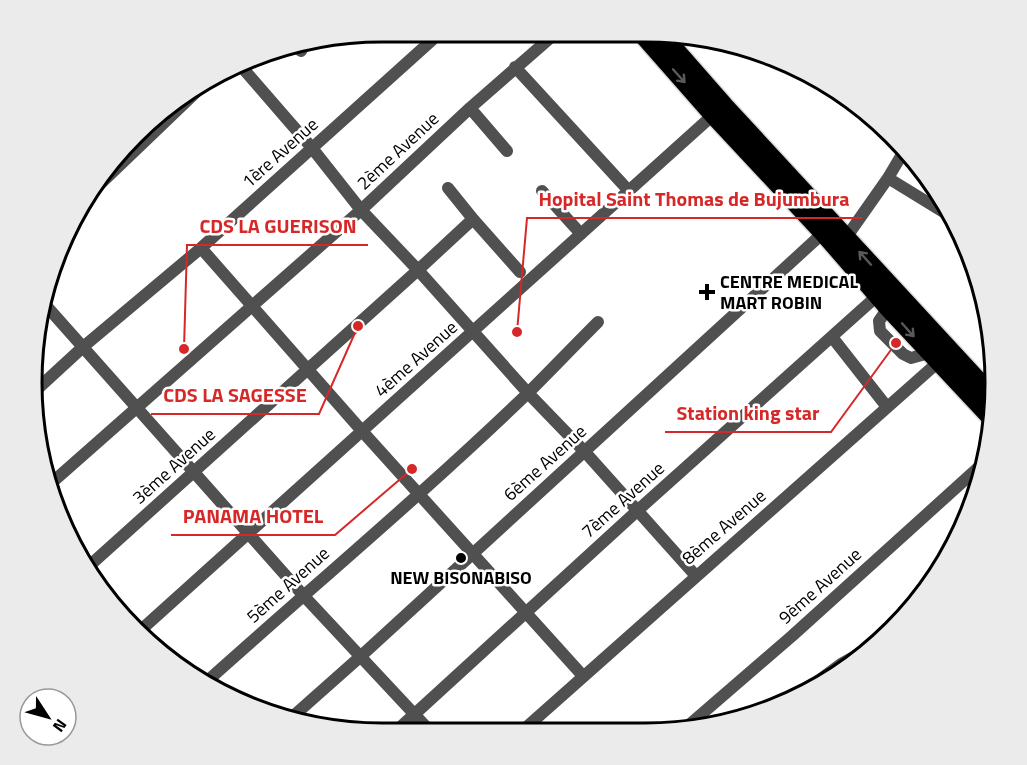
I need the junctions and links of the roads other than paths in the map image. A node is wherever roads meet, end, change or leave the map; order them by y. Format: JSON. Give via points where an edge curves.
{"nodes":[{"id":1,"x":430,"y":42,"type":"edge"},
{"id":2,"x":545,"y":42,"type":"edge"},
{"id":3,"x":649,"y":42,"type":"edge"},
{"id":4,"x":670,"y":43,"type":"edge"},
{"id":5,"x":515,"y":67,"type":"junction"},
{"id":6,"x":245,"y":71,"type":"edge"},
{"id":7,"x":470,"y":108,"type":"junction"},
{"id":8,"x":177,"y":111,"type":"edge"},
{"id":9,"x":713,"y":115,"type":"junction"},
{"id":10,"x":312,"y":148,"type":"junction"},
{"id":11,"x":507,"y":151,"type":"dead end"},
{"id":12,"x":900,"y":157,"type":"edge"},
{"id":13,"x":121,"y":164,"type":"edge"},
{"id":14,"x":888,"y":178,"type":"junction"},
{"id":15,"x":448,"y":188,"type":"dead end"},
{"id":16,"x":542,"y":191,"type":"dead end"},
{"id":17,"x":629,"y":191,"type":"junction"},
{"id":18,"x":937,"y":208,"type":"edge"},
{"id":19,"x":361,"y":210,"type":"junction"},
{"id":20,"x":473,"y":219,"type":"junction"},
{"id":21,"x":823,"y":233,"type":"junction"},
{"id":22,"x":581,"y":234,"type":"junction"},
{"id":23,"x":842,"y":243,"type":"junction"},
{"id":24,"x":201,"y":248,"type":"junction"},
{"id":25,"x":418,"y":270,"type":"junction"},
{"id":26,"x":520,"y":272,"type":"dead end"},
{"id":27,"x":882,"y":302,"type":"junction"},
{"id":28,"x":252,"y":305,"type":"junction"},
{"id":29,"x":50,"y":311,"type":"edge"},
{"id":30,"x":598,"y":322,"type":"dead end"},
{"id":31,"x":472,"y":332,"type":"junction"},
{"id":32,"x":832,"y":337,"type":"junction"},
{"id":33,"x":83,"y":347,"type":"junction"},
{"id":34,"x":952,"y":350,"type":"junction"},
{"id":35,"x":933,"y":358,"type":"junction"},
{"id":36,"x":308,"y":368,"type":"junction"},
{"id":37,"x":42,"y":385,"type":"edge"},
{"id":38,"x":985,"y":387,"type":"edge"},
{"id":39,"x":528,"y":393,"type":"junction"},
{"id":40,"x":887,"y":407,"type":"junction"},
{"id":41,"x":137,"y":408,"type":"junction"},
{"id":42,"x":984,"y":410,"type":"edge"},
{"id":43,"x":362,"y":430,"type":"junction"},
{"id":44,"x":585,"y":452,"type":"junction"},
{"id":45,"x":195,"y":472,"type":"junction"},
{"id":46,"x":972,"y":474,"type":"edge"},
{"id":47,"x":56,"y":479,"type":"edge"},
{"id":48,"x":420,"y":494,"type":"junction"},
{"id":49,"x":637,"y":511,"type":"junction"},
{"id":50,"x":249,"y":533,"type":"junction"},
{"id":51,"x":473,"y":553,"type":"junction"},
{"id":52,"x":93,"y":562,"type":"edge"},
{"id":53,"x":696,"y":576,"type":"junction"},
{"id":54,"x":303,"y":595,"type":"junction"},
{"id":55,"x":527,"y":613,"type":"junction"},
{"id":56,"x":145,"y":626,"type":"edge"},
{"id":57,"x":361,"y":656,"type":"junction"},
{"id":58,"x":583,"y":676,"type":"junction"},
{"id":59,"x":212,"y":677,"type":"edge"},
{"id":60,"x":298,"y":712,"type":"edge"},
{"id":61,"x":415,"y":714,"type":"junction"},
{"id":62,"x":695,"y":719,"type":"edge"},
{"id":63,"x":405,"y":723,"type":"edge"},
{"id":64,"x":423,"y":723,"type":"edge"},
{"id":65,"x":531,"y":723,"type":"edge"}],
"edges":[{"from":1,"to":10,"type":"street","name":"1ère Avenue"},
{"from":2,"to":5,"type":"street","name":"2ème Avenue"},
{"from":3,"to":9,"type":"highway","one_way":true},
{"from":4,"to":23,"type":"highway"},
{"from":5,"to":7,"type":"street","name":"2ème Avenue"},
{"from":5,"to":17,"type":"street"},
{"from":6,"to":10,"type":"street"},
{"from":7,"to":11,"type":"street"},
{"from":7,"to":19,"type":"street","name":"2ème Avenue"},
{"from":8,"to":13,"type":"street"},
{"from":9,"to":17,"type":"street","name":"4ème Avenue"},
{"from":9,"to":21,"type":"highway"},
{"from":10,"to":19,"type":"street"},
{"from":10,"to":24,"type":"street","name":"1ère Avenue"},
{"from":12,"to":14,"type":"street"},
{"from":14,"to":18,"type":"street"},
{"from":14,"to":23,"type":"street"},
{"from":15,"to":20,"type":"street"},
{"from":16,"to":22,"type":"street"},
{"from":17,"to":22,"type":"street","name":"4ème Avenue"},
{"from":19,"to":25,"type":"street"},
{"from":19,"to":28,"type":"street","name":"2ème Avenue"},
{"from":20,"to":25,"type":"street","name":"3ème Avenue"},
{"from":20,"to":26,"type":"street"},
{"from":21,"to":23,"type":"highway"},
{"from":21,"to":44,"type":"street","name":"6ème Avenue"},
{"from":22,"to":31,"type":"street","name":"4ème Avenue"},
{"from":23,"to":27,"type":"highway"},
{"from":34,"to":23,"type":"highway","one_way":true},
{"from":24,"to":28,"type":"street"},
{"from":24,"to":33,"type":"street","name":"1ère Avenue"},
{"from":25,"to":31,"type":"street"},
{"from":25,"to":36,"type":"street","name":"3ème Avenue"},
{"from":27,"to":32,"type":"street","name":"7ème Avenue"},
{"from":27,"to":35,"type":"highway"},
{"from":28,"to":36,"type":"street"},
{"from":28,"to":41,"type":"street","name":"2ème Avenue"},
{"from":29,"to":33,"type":"street"},
{"from":30,"to":39,"type":"street","name":"5ème Avenue"},
{"from":31,"to":39,"type":"street"},
{"from":31,"to":43,"type":"street","name":"4ème Avenue"},
{"from":32,"to":40,"type":"street"},
{"from":32,"to":49,"type":"street","name":"7ème Avenue"},
{"from":33,"to":37,"type":"street","name":"1ère Avenue"},
{"from":33,"to":41,"type":"street"},
{"from":34,"to":35,"type":"street","name":"8ème Avenue"},
{"from":34,"to":38,"type":"highway"},
{"from":35,"to":40,"type":"street","name":"8ème Avenue"},
{"from":35,"to":42,"type":"highway"},
{"from":36,"to":43,"type":"street"},
{"from":36,"to":45,"type":"street","name":"3ème Avenue"},
{"from":39,"to":44,"type":"street"},
{"from":39,"to":48,"type":"street","name":"5ème Avenue"},
{"from":40,"to":53,"type":"street","name":"8ème Avenue"},
{"from":41,"to":45,"type":"street"},
{"from":41,"to":47,"type":"street","name":"2ème Avenue"},
{"from":43,"to":48,"type":"street"},
{"from":43,"to":50,"type":"street","name":"4ème Avenue"},
{"from":44,"to":49,"type":"street"},
{"from":44,"to":51,"type":"street","name":"6ème Avenue"},
{"from":45,"to":50,"type":"street"},
{"from":45,"to":52,"type":"street","name":"3ème Avenue"},
{"from":46,"to":62,"type":"street","name":"9ème Avenue"},
{"from":48,"to":51,"type":"street"},
{"from":48,"to":54,"type":"street","name":"5ème Avenue"},
{"from":49,"to":53,"type":"street"},
{"from":49,"to":55,"type":"street","name":"7ème Avenue"},
{"from":50,"to":54,"type":"street"},
{"from":50,"to":56,"type":"street","name":"4ème Avenue"},
{"from":51,"to":55,"type":"street"},
{"from":51,"to":57,"type":"street","name":"6ème Avenue"},
{"from":53,"to":58,"type":"street","name":"8ème Avenue"},
{"from":54,"to":57,"type":"street"},
{"from":54,"to":59,"type":"street","name":"5ème Avenue"},
{"from":55,"to":58,"type":"street"},
{"from":55,"to":61,"type":"street","name":"7ème Avenue"},
{"from":57,"to":60,"type":"street","name":"6ème Avenue"},
{"from":57,"to":61,"type":"street"},
{"from":58,"to":65,"type":"street","name":"8ème Avenue"},
{"from":61,"to":63,"type":"street","name":"7ème Avenue"},
{"from":61,"to":64,"type":"street"}]}
